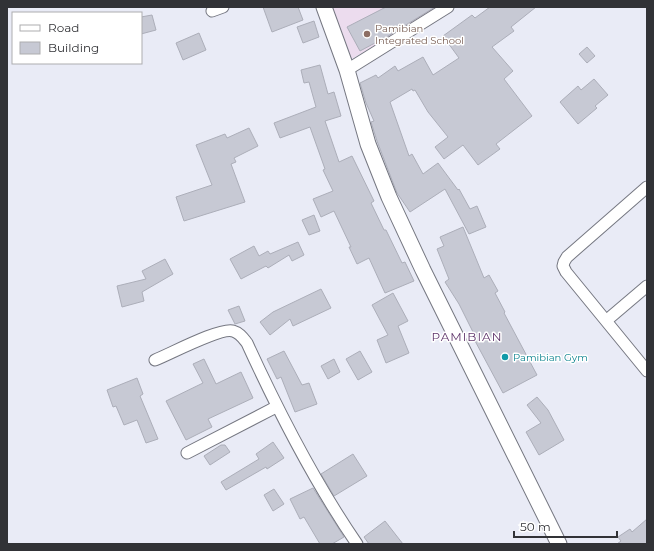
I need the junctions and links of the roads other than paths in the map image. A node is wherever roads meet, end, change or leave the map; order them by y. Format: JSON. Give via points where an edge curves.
{"nodes":[{"id":1,"x":223,"y":7,"type":"edge"},
{"id":2,"x":324,"y":7,"type":"edge"},
{"id":3,"x":448,"y":7,"type":"edge"},
{"id":4,"x":212,"y":11,"type":"dead end"},
{"id":5,"x":347,"y":70,"type":"junction"},
{"id":6,"x":647,"y":187,"type":"edge"},
{"id":7,"x":647,"y":286,"type":"edge"},
{"id":8,"x":607,"y":320,"type":"junction"},
{"id":9,"x":156,"y":360,"type":"dead end"},
{"id":10,"x":647,"y":371,"type":"edge"},
{"id":11,"x":276,"y":407,"type":"junction"},
{"id":12,"x":187,"y":453,"type":"dead end"},
{"id":13,"x":357,"y":544,"type":"edge"},
{"id":14,"x":559,"y":544,"type":"edge"}],
"edges":[{"from":1,"to":4,"type":"street"},
{"from":2,"to":5,"type":"street"},
{"from":3,"to":5,"type":"street"},
{"from":5,"to":14,"type":"street","via":[[368,144],[389,197]]},
{"from":6,"to":8,"type":"street","via":[[564,262],[566,272]]},
{"from":7,"to":8,"type":"street"},
{"from":8,"to":10,"type":"street"},
{"from":9,"to":11,"type":"street","via":[[215,333],[233,331],[247,343]]},
{"from":11,"to":12,"type":"street"},
{"from":11,"to":13,"type":"street"}]}
